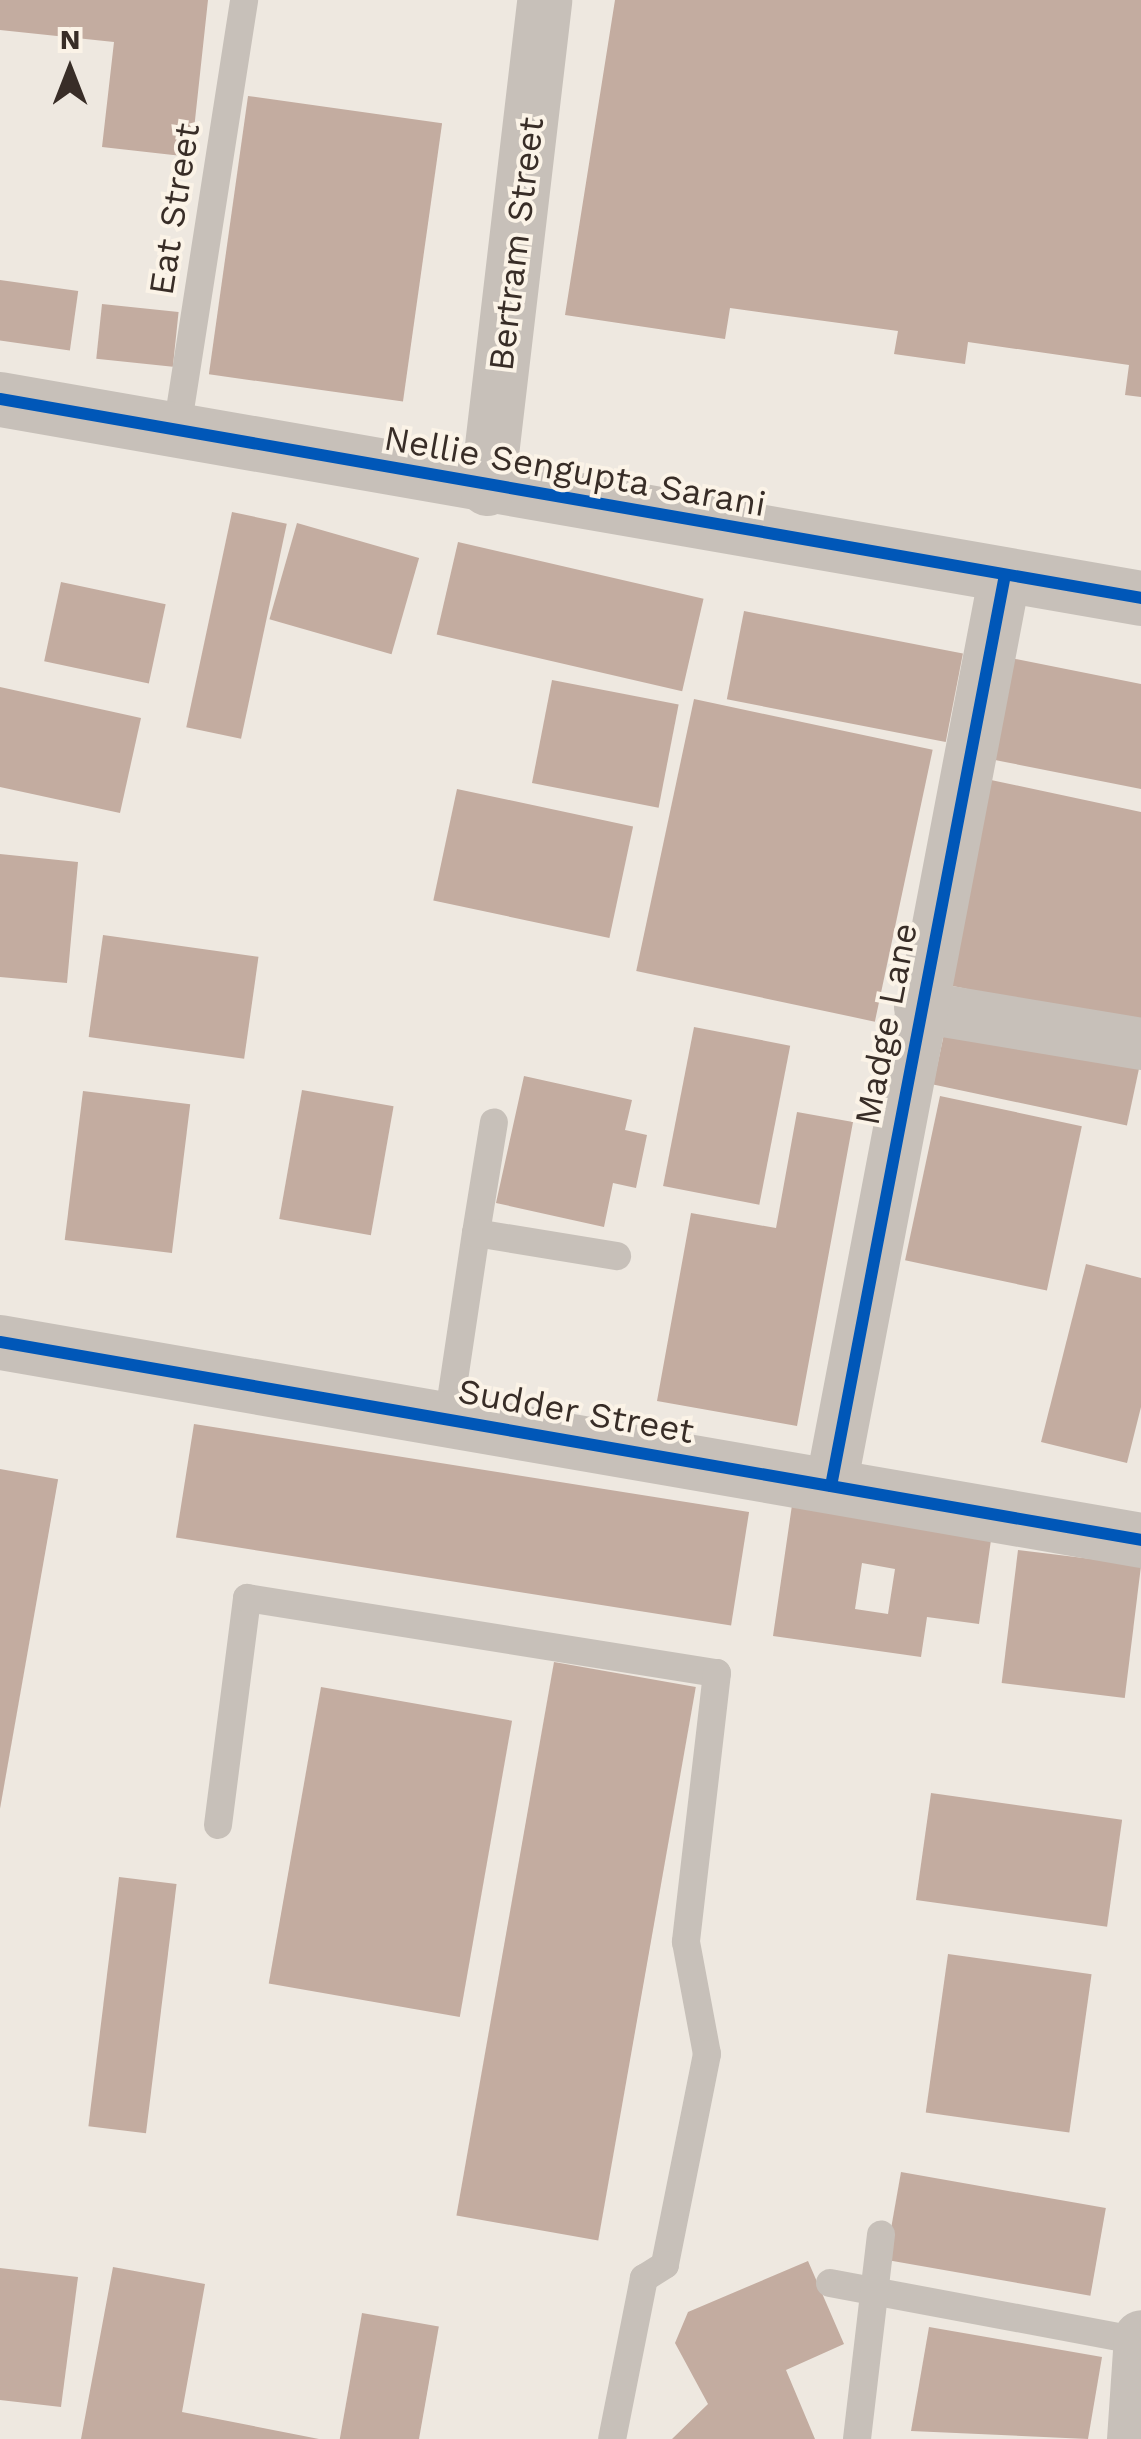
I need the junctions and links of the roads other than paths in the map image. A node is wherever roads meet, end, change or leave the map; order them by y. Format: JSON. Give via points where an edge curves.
{"nodes":[{"id":1,"x":244,"y":0,"type":"edge"},
{"id":2,"x":544,"y":0,"type":"edge"},
{"id":3,"x":0,"y":399,"type":"edge"},
{"id":4,"x":177,"y":429,"type":"junction"},
{"id":5,"x":487,"y":488,"type":"junction"},
{"id":6,"x":1005,"y":575,"type":"junction"},
{"id":7,"x":1141,"y":598,"type":"edge"},
{"id":8,"x":920,"y":1007,"type":"junction"},
{"id":9,"x":1141,"y":1044,"type":"edge"},
{"id":10,"x":494,"y":1122,"type":"dead end"},
{"id":11,"x":476,"y":1233,"type":"junction"},
{"id":12,"x":617,"y":1256,"type":"dead end"},
{"id":13,"x":0,"y":1342,"type":"edge"},
{"id":14,"x":448,"y":1420,"type":"junction"},
{"id":15,"x":831,"y":1486,"type":"junction"},
{"id":16,"x":1141,"y":1540,"type":"edge"},
{"id":17,"x":218,"y":1825,"type":"dead end"},
{"id":18,"x":882,"y":2234,"type":"dead end"},
{"id":19,"x":830,"y":2283,"type":"dead end"},
{"id":20,"x":878,"y":2296,"type":"junction"},
{"id":21,"x":1141,"y":2339,"type":"edge"},
{"id":22,"x":612,"y":2439,"type":"edge"},
{"id":23,"x":857,"y":2439,"type":"edge"},
{"id":24,"x":1134,"y":2439,"type":"edge"}],
"edges":[{"from":1,"to":4,"type":"lane","name":"Eat Street"},
{"from":2,"to":5,"type":"street","name":"Bertram Street"},
{"from":3,"to":4,"type":"street","name":"Nellie Sengupta Sarani"},
{"from":4,"to":5,"type":"street","name":"Nellie Sengupta Sarani"},
{"from":5,"to":6,"type":"street","name":"Nellie Sengupta Sarani"},
{"from":6,"to":7,"type":"street","name":"Nellie Sengupta Sarani"},
{"from":6,"to":8,"type":"street","name":"Madge Lane"},
{"from":8,"to":9,"type":"street"},
{"from":8,"to":15,"type":"street","name":"Madge Lane"},
{"from":10,"to":11,"type":"lane"},
{"from":11,"to":12,"type":"lane"},
{"from":11,"to":14,"type":"lane"},
{"from":13,"to":14,"type":"street","name":"Sudder Street"},
{"from":14,"to":15,"type":"street","name":"Sudder Street"},
{"from":15,"to":16,"type":"street","name":"Sudder Street"},
{"from":17,"to":22,"type":"lane","via":[[247,1598],[717,1673],[686,1942],[707,2054],[665,2264],[644,2278]]},
{"from":18,"to":20,"type":"lane"},
{"from":19,"to":20,"type":"lane"},
{"from":20,"to":21,"type":"lane"},
{"from":20,"to":23,"type":"lane"},
{"from":21,"to":24,"type":"street"}]}
